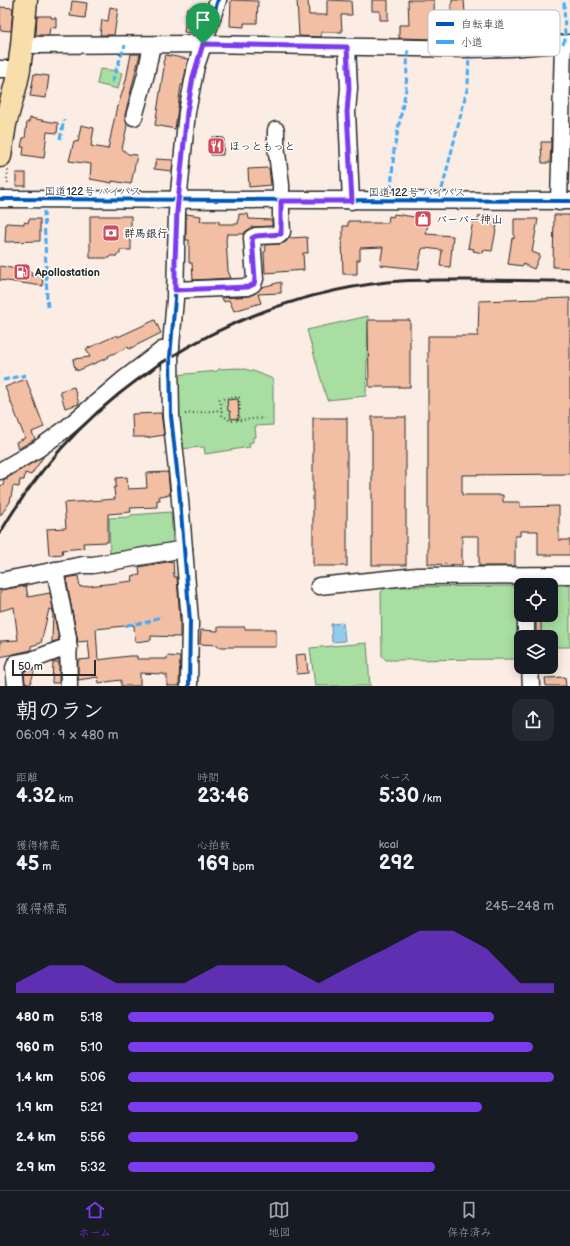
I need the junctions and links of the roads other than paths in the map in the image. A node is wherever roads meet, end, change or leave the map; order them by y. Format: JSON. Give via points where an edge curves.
{"nodes":[{"id":1,"x":26,"y":0,"type":"edge"},
{"id":2,"x":218,"y":0,"type":"edge"},
{"id":3,"x":567,"y":43,"type":"edge"},
{"id":4,"x":203,"y":44,"type":"junction"},
{"id":5,"x":22,"y":45,"type":"junction"},
{"id":6,"x":152,"y":45,"type":"junction"},
{"id":7,"x":347,"y":47,"type":"junction"},
{"id":8,"x":428,"y":48,"type":"edge"},
{"id":9,"x":9,"y":69,"type":"edge"},
{"id":10,"x":134,"y":117,"type":"dead end"},
{"id":11,"x":276,"y":130,"type":"dead end"},
{"id":12,"x":0,"y":156,"type":"edge"},
{"id":13,"x":0,"y":199,"type":"edge"},
{"id":14,"x":178,"y":200,"type":"junction"},
{"id":15,"x":281,"y":201,"type":"junction"},
{"id":16,"x":352,"y":201,"type":"junction"},
{"id":17,"x":565,"y":202,"type":"edge"},
{"id":18,"x":175,"y":295,"type":"junction"},
{"id":19,"x":171,"y":347,"type":"junction"},
{"id":20,"x":0,"y":471,"type":"edge"},
{"id":21,"x":184,"y":549,"type":"junction"},
{"id":22,"x":55,"y":570,"type":"junction"},
{"id":23,"x":570,"y":575,"type":"edge"},
{"id":24,"x":545,"y":578,"type":"edge"},
{"id":25,"x":514,"y":579,"type":"edge"},
{"id":26,"x":0,"y":581,"type":"edge"},
{"id":27,"x":319,"y":586,"type":"dead end"},
{"id":28,"x":69,"y":648,"type":"junction"},
{"id":29,"x":530,"y":674,"type":"edge"},
{"id":30,"x":16,"y":686,"type":"edge"},
{"id":31,"x":69,"y":686,"type":"edge"},
{"id":32,"x":189,"y":686,"type":"edge"},
{"id":33,"x":531,"y":686,"type":"edge"}],
"edges":[{"from":1,"to":5,"type":"highway"},
{"from":2,"to":4,"type":"street"},
{"from":3,"to":17,"type":"street"},
{"from":4,"to":6,"type":"street"},
{"from":4,"to":7,"type":"street"},
{"from":4,"to":14,"type":"street","via":[[189,99]]},
{"from":5,"to":6,"type":"street"},
{"from":5,"to":9,"type":"highway"},
{"from":6,"to":10,"type":"street"},
{"from":7,"to":8,"type":"street"},
{"from":7,"to":16,"type":"street"},
{"from":9,"to":12,"type":"highway","via":[[16,84],[5,124]]},
{"from":11,"to":15,"type":"street"},
{"from":13,"to":14,"type":"street","name":"国道122号 バイパス"},
{"from":14,"to":15,"type":"street","name":"国道122号 バイパス"},
{"from":14,"to":18,"type":"street"},
{"from":15,"to":16,"type":"street","name":"国道122号 バイパス"},
{"from":15,"to":18,"type":"street","via":[[281,234],[252,238],[254,284]]},
{"from":16,"to":17,"type":"street","name":"国道122号 バイパス"},
{"from":18,"to":19,"type":"street"},
{"from":19,"to":20,"type":"street","via":[[162,350],[124,379],[38,449]]},
{"from":19,"to":21,"type":"street","via":[[171,416]]},
{"from":21,"to":22,"type":"street"},
{"from":21,"to":32,"type":"street","via":[[190,621]]},
{"from":22,"to":26,"type":"street"},
{"from":22,"to":28,"type":"street"},
{"from":23,"to":24,"type":"street"},
{"from":25,"to":27,"type":"street","via":[[417,576]]},
{"from":28,"to":30,"type":"street","via":[[16,663]]},
{"from":28,"to":31,"type":"street"},
{"from":29,"to":33,"type":"street"}]}
